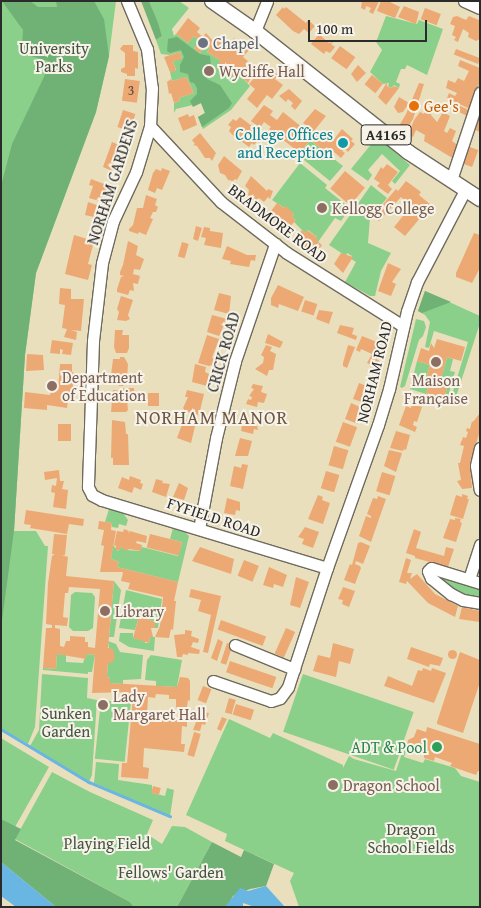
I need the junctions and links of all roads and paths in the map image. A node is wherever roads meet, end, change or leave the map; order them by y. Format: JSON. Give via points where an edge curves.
{"nodes":[{"id":1,"x":127,"y":1,"type":"edge"},
{"id":2,"x":212,"y":1,"type":"edge"},
{"id":3,"x":266,"y":1,"type":"edge"},
{"id":4,"x":464,"y":1,"type":"edge"},
{"id":5,"x":480,"y":8,"type":"edge"},
{"id":6,"x":255,"y":30,"type":"junction"},
{"id":7,"x":480,"y":93,"type":"edge"},
{"id":8,"x":150,"y":126,"type":"junction"},
{"id":9,"x":451,"y":180,"type":"junction"},
{"id":10,"x":465,"y":190,"type":"junction"},
{"id":11,"x":480,"y":199,"type":"edge"},
{"id":12,"x":274,"y":244,"type":"junction"},
{"id":13,"x":403,"y":326,"type":"junction"},
{"id":14,"x":480,"y":448,"type":"edge"},
{"id":15,"x":480,"y":490,"type":"edge"},
{"id":16,"x":92,"y":495,"type":"joint"},
{"id":17,"x":199,"y":529,"type":"junction"},
{"id":18,"x":480,"y":545,"type":"edge"},
{"id":19,"x":327,"y":568,"type":"junction"},
{"id":20,"x":474,"y":581,"type":"edge"},
{"id":21,"x":480,"y":603,"type":"edge"},
{"id":22,"x":235,"y":645,"type":"dead end"},
{"id":23,"x":294,"y":669,"type":"junction"},
{"id":24,"x":212,"y":681,"type":"dead end"}],
"edges":[{"from":1,"to":8,"type":"street","name":"NORHAM GARDENS","via":[[147,49],[152,88]]},
{"from":2,"to":6,"type":"main road","number":"A4165"},
{"from":3,"to":6,"type":"street"},
{"from":4,"to":5,"type":"street"},
{"from":6,"to":9,"type":"main road","number":"A4165","via":[[375,126]]},
{"from":7,"to":9,"type":"street"},
{"from":8,"to":12,"type":"street","name":"BRADMORE ROAD","via":[[221,202]]},
{"from":8,"to":16,"type":"street","name":"NORHAM GARDENS","via":[[136,172],[113,221],[102,263],[93,341],[86,483]]},
{"from":9,"to":10,"type":"main road","number":"A4165"},
{"from":10,"to":11,"type":"main road","number":"A4165"},
{"from":10,"to":13,"type":"street","name":"NORHAM ROAD","via":[[418,282]]},
{"from":12,"to":13,"type":"street","name":"BRADMORE ROAD"},
{"from":12,"to":17,"type":"street","name":"CRICK ROAD","via":[[235,361]]},
{"from":13,"to":19,"type":"street","name":"NORHAM ROAD","via":[[378,425]]},
{"from":14,"to":15,"type":"street","via":[[476,466]]},
{"from":16,"to":17,"type":"street","name":"FYFIELD ROAD"},
{"from":17,"to":19,"type":"street","name":"FYFIELD ROAD"},
{"from":18,"to":20,"type":"street"},
{"from":19,"to":23,"type":"street","name":"NORHAM ROAD"},
{"from":20,"to":21,"type":"street","via":[[431,568],[428,571],[431,578],[451,594]]},
{"from":22,"to":23,"type":"street"},
{"from":23,"to":24,"type":"street","name":"NORHAM ROAD","via":[[280,698],[271,701]]}]}
